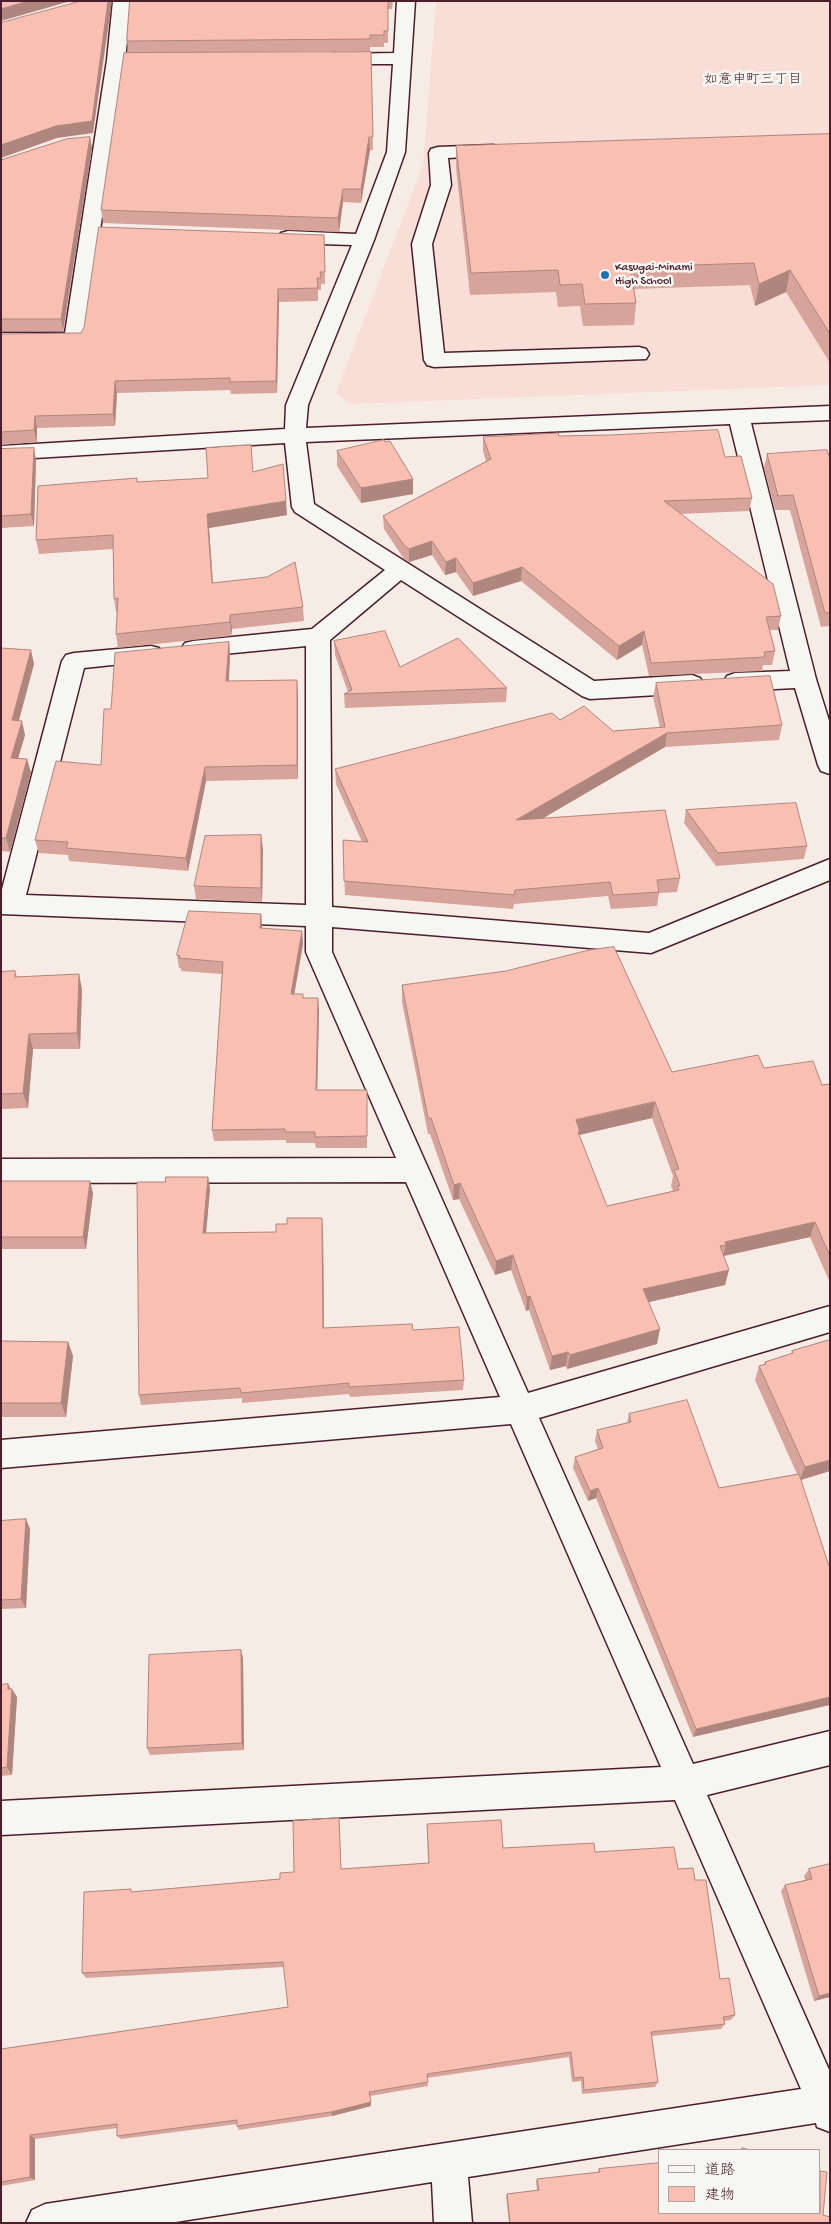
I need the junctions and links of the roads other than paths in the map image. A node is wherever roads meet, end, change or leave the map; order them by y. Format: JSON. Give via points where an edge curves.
{"nodes":[{"id":1,"x":122,"y":1,"type":"edge"},
{"id":2,"x":406,"y":1,"type":"edge"},
{"id":3,"x":402,"y":58,"type":"junction"},
{"id":4,"x":314,"y":59,"type":"edge"},
{"id":5,"x":116,"y":60,"type":"junction"},
{"id":6,"x":136,"y":60,"type":"edge"},
{"id":7,"x":516,"y":151,"type":"edge"},
{"id":8,"x":266,"y":236,"type":"edge"},
{"id":9,"x":364,"y":240,"type":"junction"},
{"id":10,"x":1,"y":339,"type":"edge"},
{"id":11,"x":639,"y":354,"type":"dead end"},
{"id":12,"x":830,"y":413,"type":"edge"},
{"id":13,"x":739,"y":417,"type":"junction"},
{"id":14,"x":295,"y":435,"type":"junction"},
{"id":15,"x":1,"y":454,"type":"edge"},
{"id":16,"x":400,"y":569,"type":"junction"},
{"id":17,"x":318,"y":637,"type":"junction"},
{"id":18,"x":804,"y":679,"type":"junction"},
{"id":19,"x":830,"y":765,"type":"edge"},
{"id":20,"x":830,"y":869,"type":"edge"},
{"id":21,"x":6,"y":904,"type":"edge"},
{"id":22,"x":318,"y":916,"type":"junction"},
{"id":23,"x":414,"y":1170,"type":"junction"},
{"id":24,"x":1,"y":1171,"type":"edge"},
{"id":25,"x":830,"y":1319,"type":"edge"},
{"id":26,"x":522,"y":1409,"type":"junction"},
{"id":27,"x":1,"y":1454,"type":"edge"},
{"id":28,"x":830,"y":1748,"type":"edge"},
{"id":29,"x":685,"y":1783,"type":"junction"},
{"id":30,"x":1,"y":1818,"type":"edge"},
{"id":31,"x":828,"y":2107,"type":"edge"},
{"id":32,"x":449,"y":2162,"type":"junction"},
{"id":33,"x":45,"y":2223,"type":"edge"},
{"id":34,"x":453,"y":2223,"type":"edge"}],
"edges":[{"from":1,"to":5,"type":"street"},
{"from":2,"to":3,"type":"street"},
{"from":3,"to":4,"type":"street"},
{"from":3,"to":9,"type":"street","via":[[396,152]]},
{"from":5,"to":6,"type":"street"},
{"from":5,"to":10,"type":"street","via":[[94,141],[100,231],[74,339]]},
{"from":7,"to":11,"type":"street","via":[[438,153],[441,184],[422,244],[434,360]]},
{"from":8,"to":9,"type":"street"},
{"from":9,"to":14,"type":"street","via":[[297,405]]},
{"from":12,"to":13,"type":"street"},
{"from":13,"to":14,"type":"street"},
{"from":13,"to":18,"type":"street"},
{"from":14,"to":15,"type":"street"},
{"from":14,"to":16,"type":"street","via":[[303,507]]},
{"from":16,"to":17,"type":"street"},
{"from":16,"to":18,"type":"street","via":[[590,690]]},
{"from":17,"to":21,"type":"street","via":[[74,661]]},
{"from":17,"to":22,"type":"street"},
{"from":18,"to":19,"type":"street"},
{"from":20,"to":22,"type":"street","via":[[651,943]]},
{"from":21,"to":22,"type":"street"},
{"from":22,"to":23,"type":"street","via":[[319,952]]},
{"from":23,"to":24,"type":"street"},
{"from":23,"to":26,"type":"street"},
{"from":25,"to":26,"type":"street"},
{"from":26,"to":27,"type":"street"},
{"from":26,"to":29,"type":"street"},
{"from":28,"to":29,"type":"street"},
{"from":29,"to":30,"type":"street"},
{"from":29,"to":31,"type":"street"},
{"from":31,"to":32,"type":"street"},
{"from":32,"to":33,"type":"street"},
{"from":32,"to":34,"type":"street"}]}
